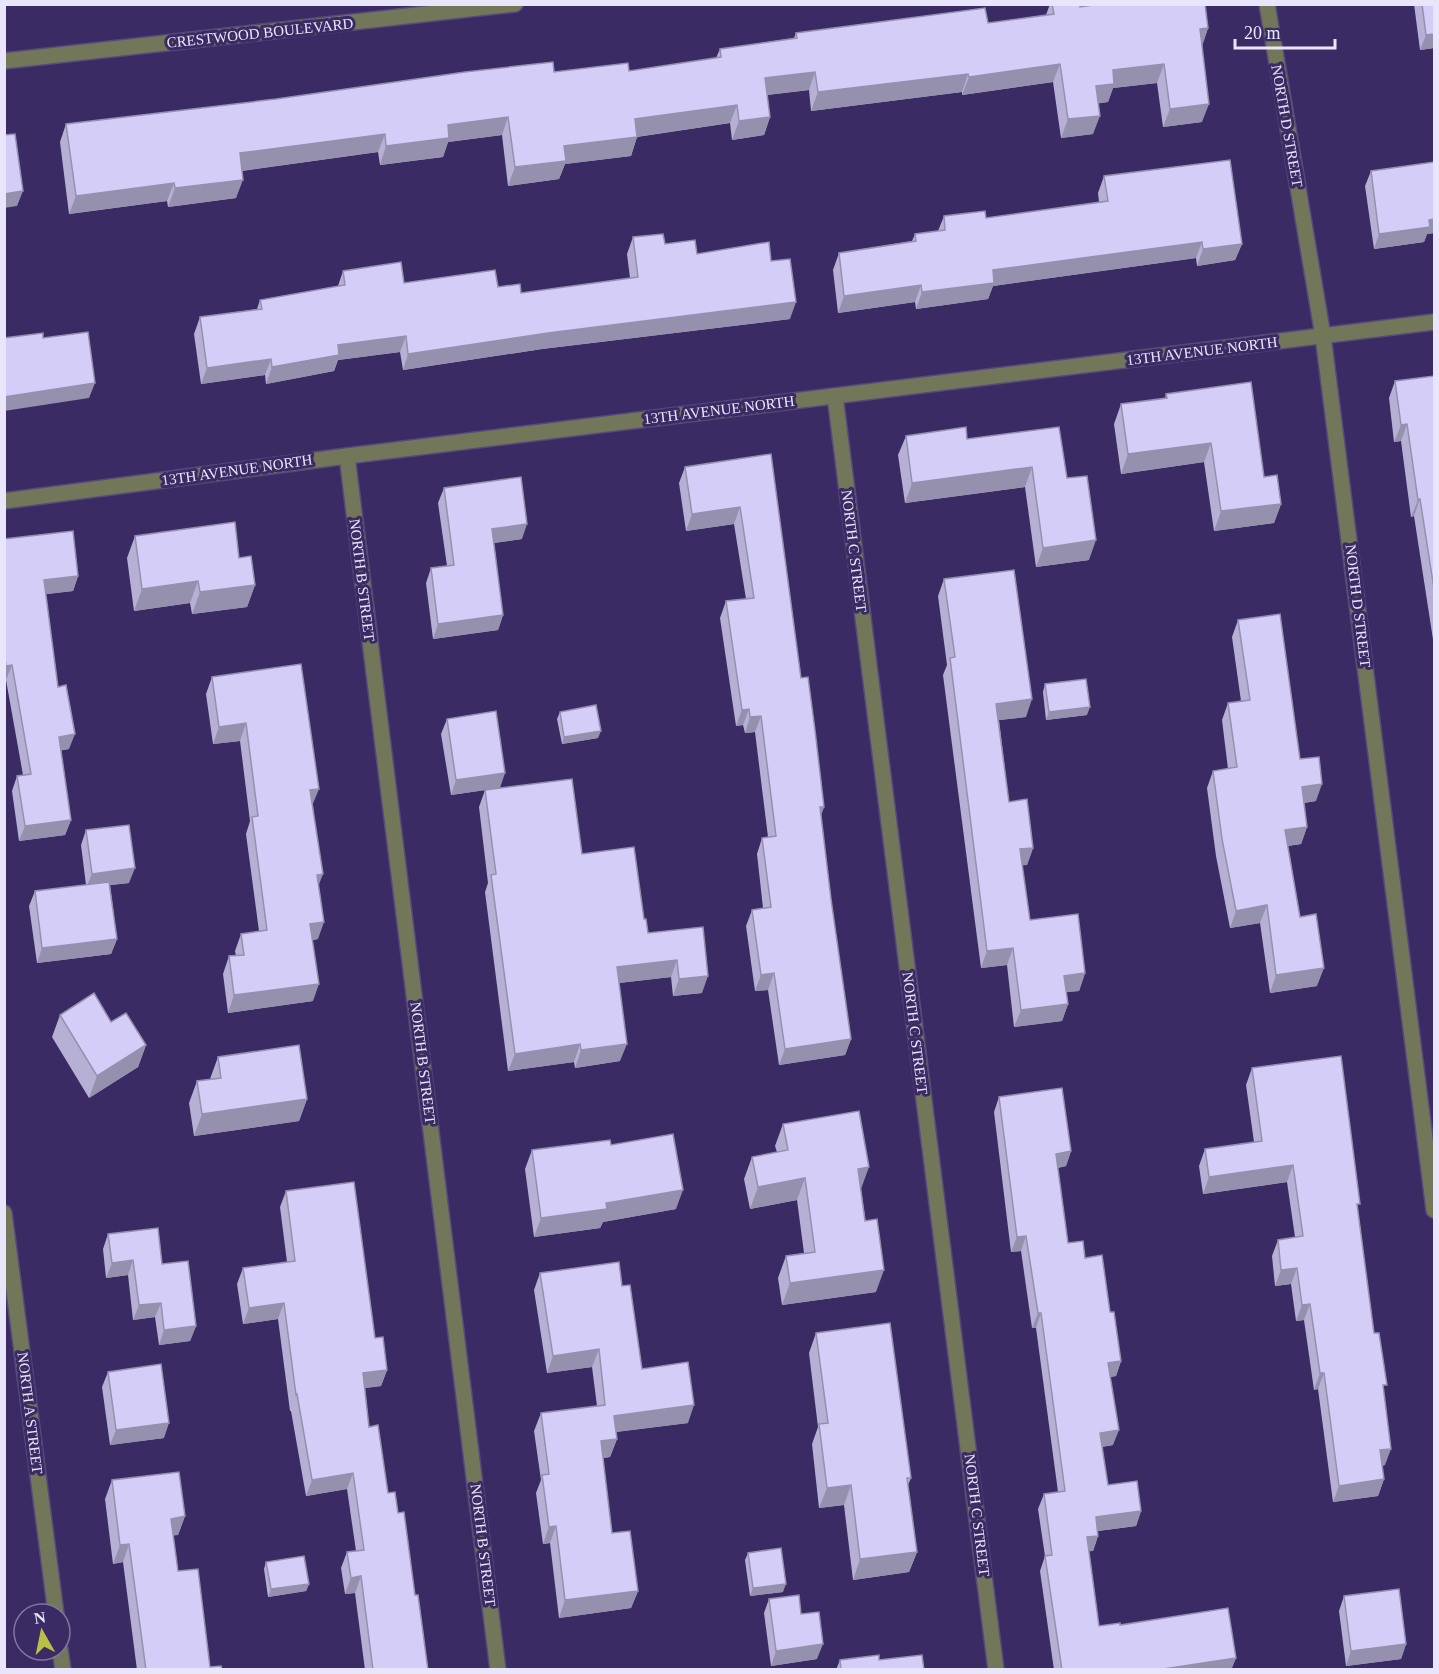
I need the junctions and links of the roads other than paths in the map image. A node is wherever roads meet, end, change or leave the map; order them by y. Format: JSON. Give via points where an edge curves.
{"nodes":[{"id":1,"x":515,"y":4,"type":"edge"},
{"id":2,"x":1267,"y":4,"type":"edge"},
{"id":3,"x":4,"y":61,"type":"edge"},
{"id":4,"x":1434,"y":322,"type":"edge"},
{"id":5,"x":1323,"y":336,"type":"junction"},
{"id":6,"x":835,"y":396,"type":"junction"},
{"id":7,"x":347,"y":456,"type":"junction"},
{"id":8,"x":4,"y":501,"type":"edge"},
{"id":9,"x":1434,"y":1210,"type":"edge"},
{"id":10,"x":4,"y":1213,"type":"edge"},
{"id":11,"x":11,"y":1319,"type":"edge"},
{"id":12,"x":54,"y":1602,"type":"edge"},
{"id":13,"x":498,"y":1670,"type":"edge"},
{"id":14,"x":996,"y":1670,"type":"edge"}],
"edges":[{"from":1,"to":3,"type":"street","name":"CRESTWOOD BOULEVARD"},
{"from":2,"to":5,"type":"street","name":"NORTH D STREET"},
{"from":4,"to":5,"type":"street","name":"13TH AVENUE NORTH"},
{"from":5,"to":6,"type":"street","name":"13TH AVENUE NORTH"},
{"from":5,"to":9,"type":"street","name":"NORTH D STREET"},
{"from":6,"to":7,"type":"street","name":"13TH AVENUE NORTH"},
{"from":6,"to":14,"type":"street","name":"NORTH C STREET"},
{"from":7,"to":8,"type":"street","name":"13TH AVENUE NORTH"},
{"from":7,"to":13,"type":"street","name":"NORTH B STREET"},
{"from":10,"to":11,"type":"street","name":"NORTH A STREET"},
{"from":11,"to":12,"type":"street","name":"NORTH A STREET"}]}
